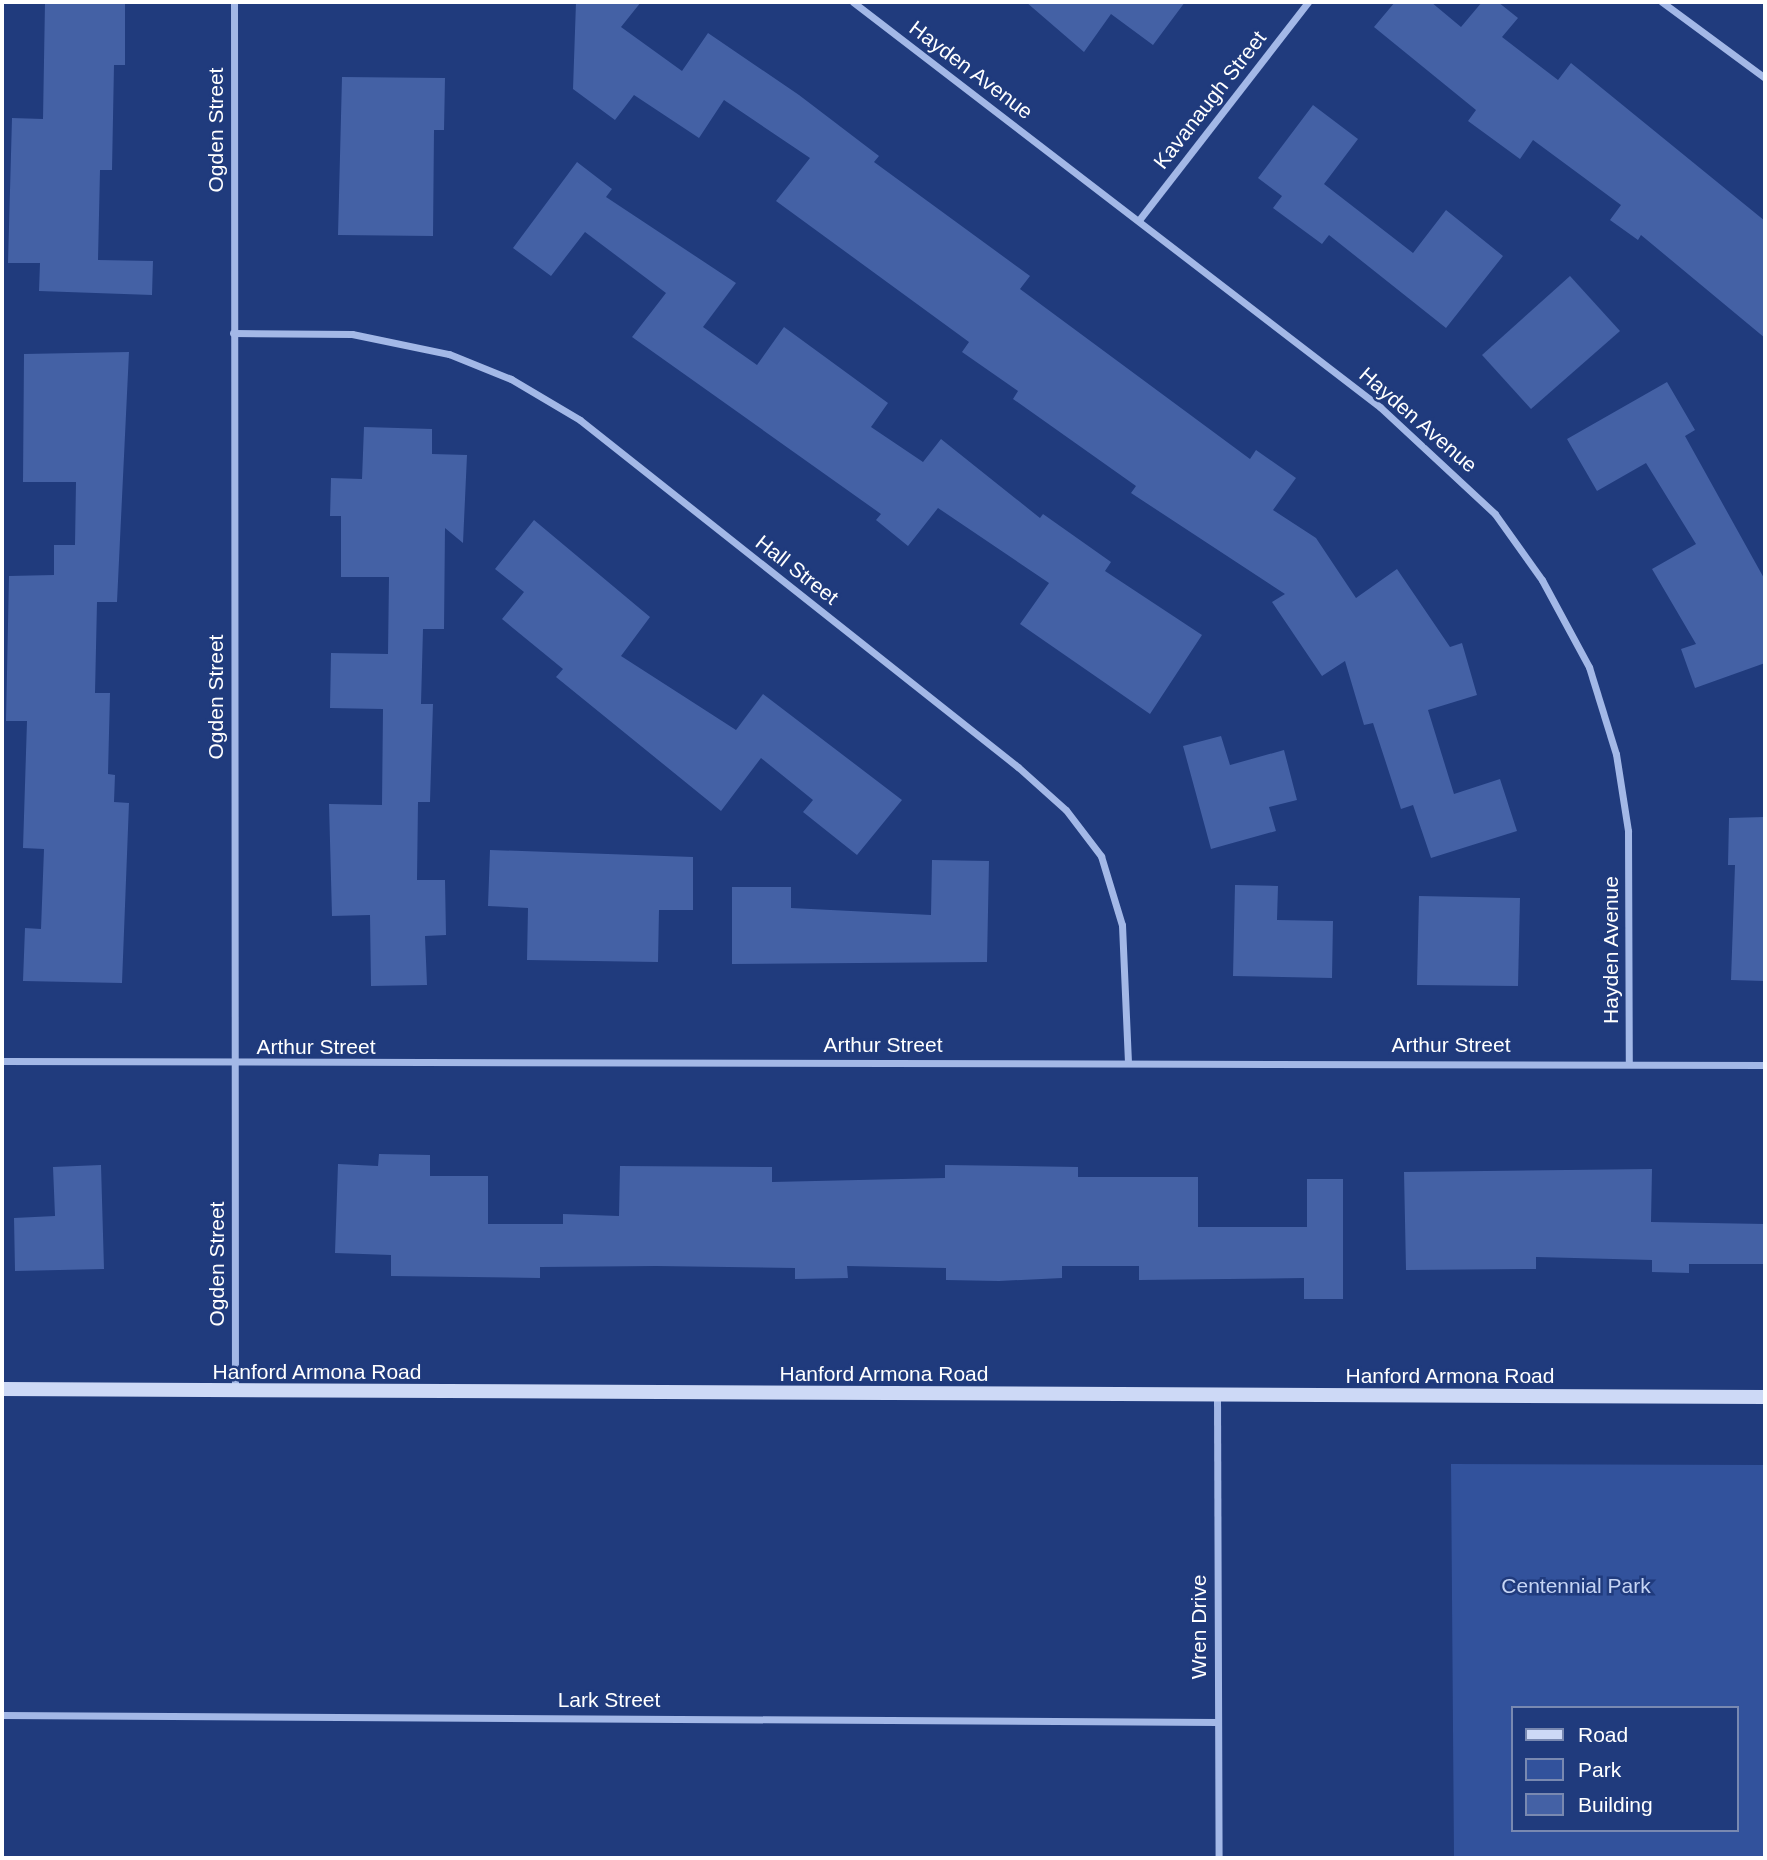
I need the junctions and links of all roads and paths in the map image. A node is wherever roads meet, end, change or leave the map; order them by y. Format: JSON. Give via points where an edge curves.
{"nodes":[{"id":1,"x":234,"y":2,"type":"edge"},
{"id":2,"x":853,"y":2,"type":"edge"},
{"id":3,"x":1308,"y":2,"type":"edge"},
{"id":4,"x":1662,"y":2,"type":"edge"},
{"id":5,"x":1765,"y":78,"type":"edge"},
{"id":6,"x":1139,"y":220,"type":"junction"},
{"id":7,"x":233,"y":334,"type":"junction"},
{"id":8,"x":2,"y":1061,"type":"edge"},
{"id":9,"x":1128,"y":1061,"type":"junction"},
{"id":10,"x":1629,"y":1063,"type":"junction"},
{"id":11,"x":234,"y":1065,"type":"junction"},
{"id":12,"x":1765,"y":1065,"type":"edge"},
{"id":13,"x":2,"y":1389,"type":"edge"},
{"id":14,"x":234,"y":1393,"type":"junction"},
{"id":15,"x":1217,"y":1397,"type":"junction"},
{"id":16,"x":1765,"y":1397,"type":"edge"},
{"id":17,"x":2,"y":1715,"type":"edge"},
{"id":18,"x":1217,"y":1722,"type":"junction"},
{"id":19,"x":1219,"y":1858,"type":"edge"}],
"edges":[{"from":1,"to":7,"type":"street","name":"Ogden Street"},
{"from":2,"to":6,"type":"street","name":"Hayden Avenue"},
{"from":3,"to":6,"type":"street","name":"Kavanaugh Street"},
{"from":4,"to":5,"type":"street"},
{"from":6,"to":10,"type":"street","name":"Hayden Avenue","via":[[1440,456],[1495,514],[1542,580],[1589,667],[1616,754],[1628,831]]},
{"from":7,"to":9,"type":"street","name":"Hall Street","via":[[352,334],[449,354],[511,379],[580,421],[1018,767],[1066,810],[1101,856],[1122,925]]},
{"from":7,"to":11,"type":"street","name":"Ogden Street"},
{"from":8,"to":11,"type":"street","name":"Arthur Street"},
{"from":9,"to":10,"type":"street","name":"Arthur Street"},
{"from":9,"to":11,"type":"street","name":"Arthur Street"},
{"from":10,"to":12,"type":"street","name":"Arthur Street"},
{"from":11,"to":14,"type":"street","name":"Ogden Street"},
{"from":13,"to":14,"type":"main road","name":"Hanford Armona Road"},
{"from":14,"to":15,"type":"main road","name":"Hanford Armona Road"},
{"from":15,"to":16,"type":"main road","name":"Hanford Armona Road"},
{"from":15,"to":18,"type":"street","name":"Wren Drive"},
{"from":17,"to":18,"type":"street","name":"Lark Street"},
{"from":18,"to":19,"type":"street","name":"Wren Drive"}]}
